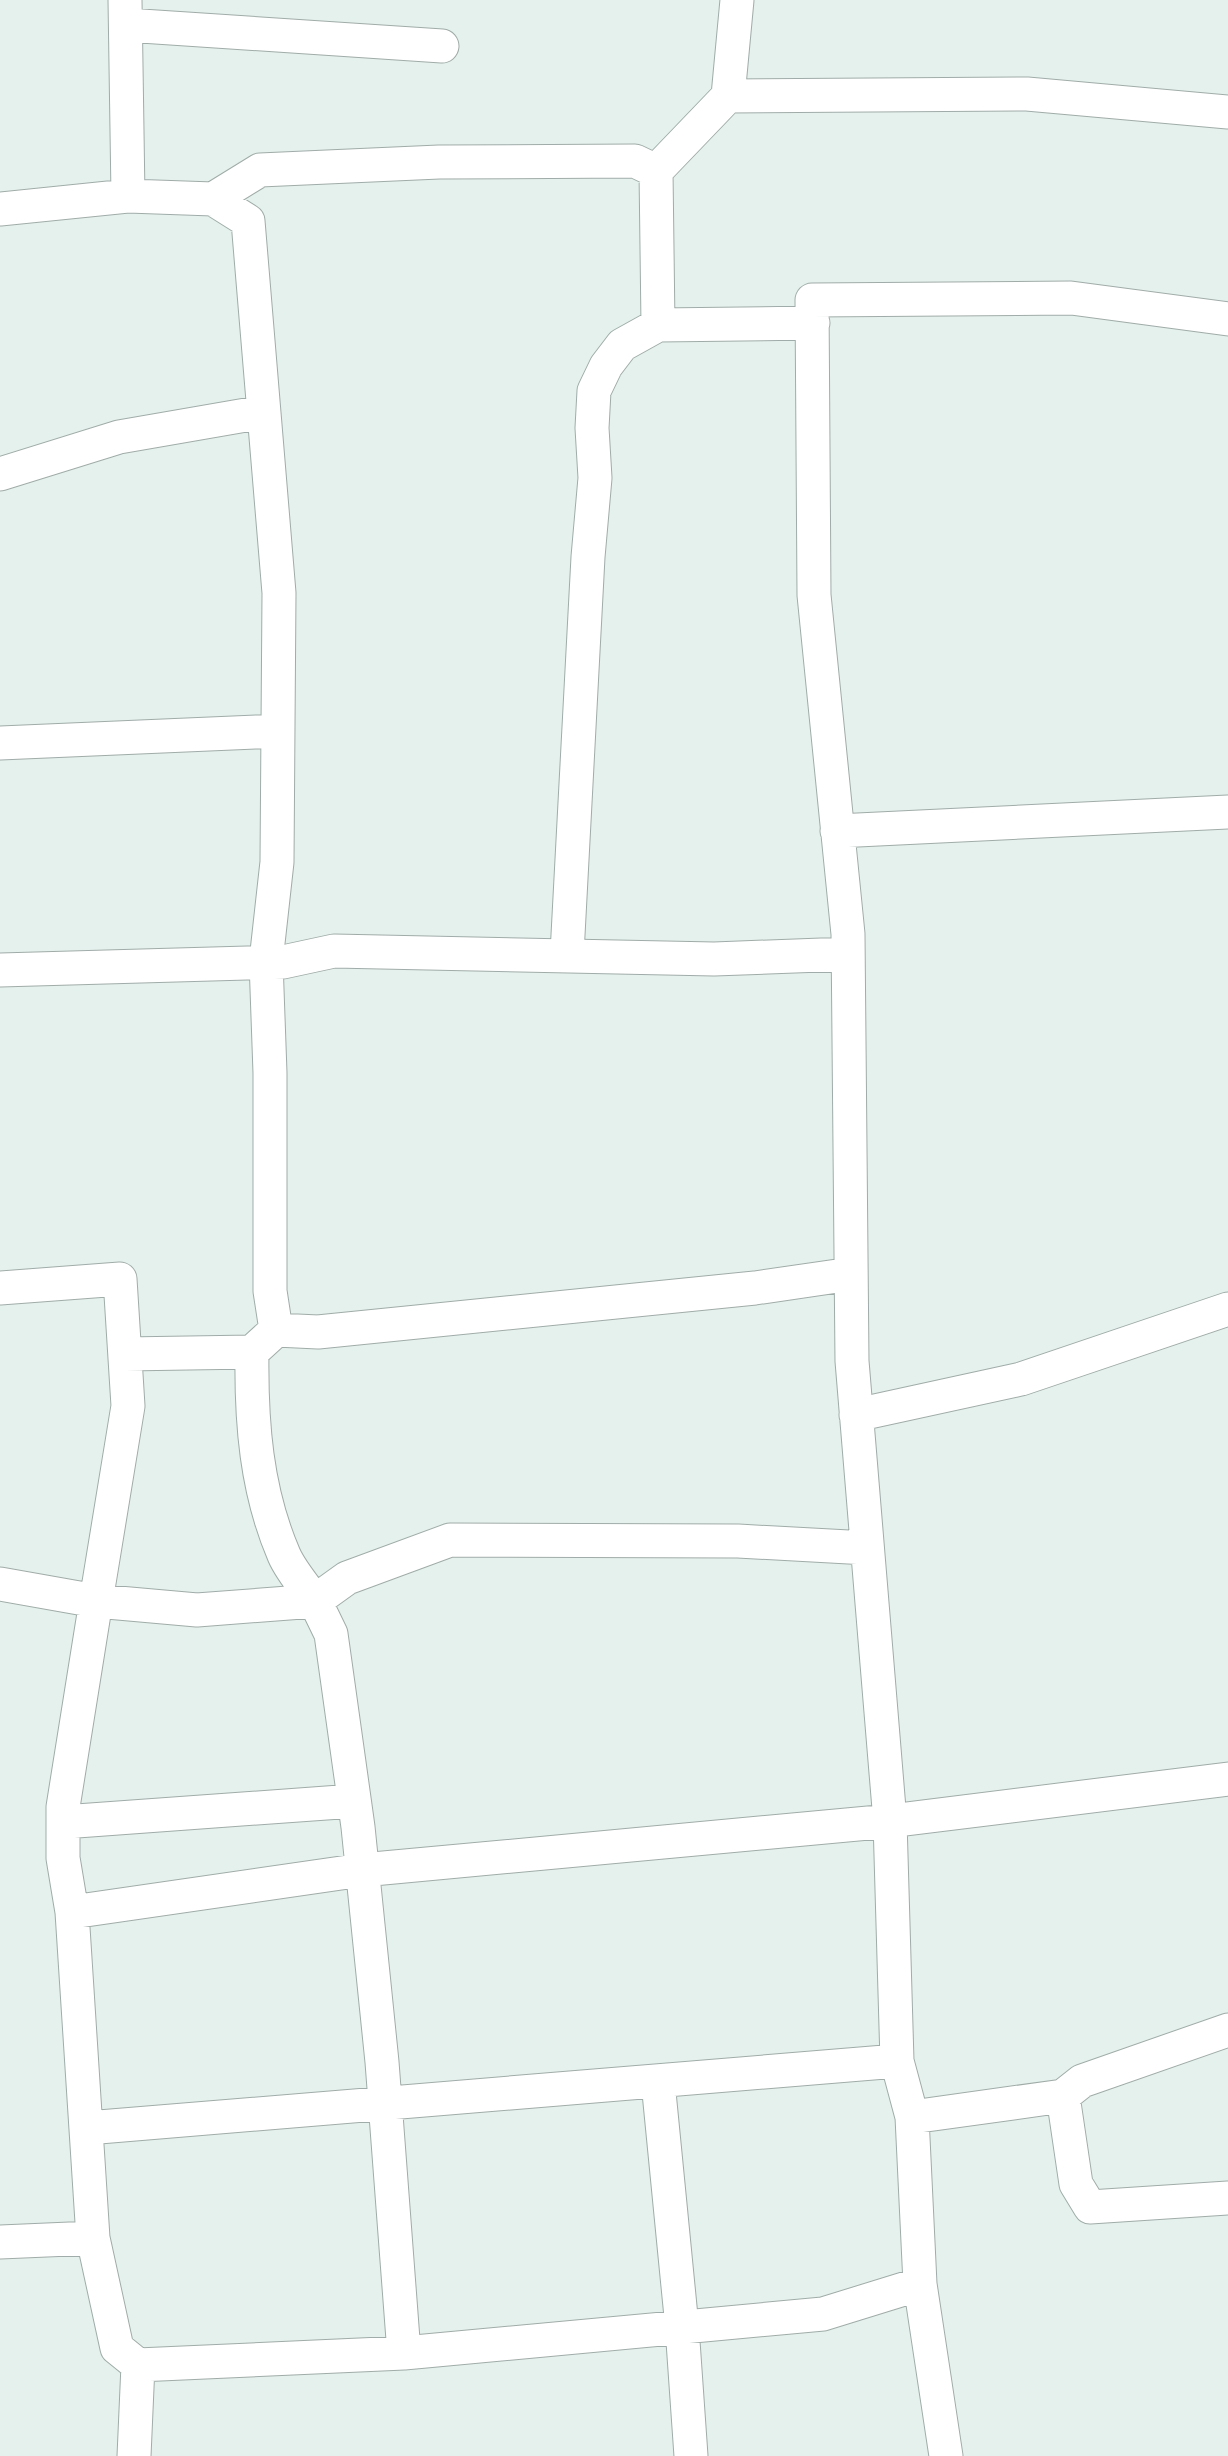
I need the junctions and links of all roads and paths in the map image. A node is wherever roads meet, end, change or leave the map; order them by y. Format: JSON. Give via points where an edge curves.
{"nodes":[{"id":1,"x":737,"y":0,"type":"edge"},
{"id":2,"x":126,"y":13,"type":"edge"},
{"id":3,"x":442,"y":46,"type":"dead end"},
{"id":4,"x":728,"y":96,"type":"junction"},
{"id":5,"x":1228,"y":112,"type":"edge"},
{"id":6,"x":656,"y":171,"type":"junction"},
{"id":7,"x":128,"y":196,"type":"junction"},
{"id":8,"x":213,"y":199,"type":"junction"},
{"id":9,"x":0,"y":209,"type":"edge"},
{"id":10,"x":1228,"y":319,"type":"edge"},
{"id":11,"x":813,"y":323,"type":"junction"},
{"id":12,"x":658,"y":325,"type":"junction"},
{"id":13,"x":263,"y":412,"type":"junction"},
{"id":14,"x":0,"y":474,"type":"edge"},
{"id":15,"x":277,"y":731,"type":"junction"},
{"id":16,"x":0,"y":743,"type":"edge"},
{"id":17,"x":1228,"y":812,"type":"edge"},
{"id":18,"x":837,"y":831,"type":"junction"},
{"id":19,"x":567,"y":954,"type":"junction"},
{"id":20,"x":848,"y":954,"type":"junction"},
{"id":21,"x":266,"y":962,"type":"junction"},
{"id":22,"x":0,"y":970,"type":"edge"},
{"id":23,"x":851,"y":1274,"type":"junction"},
{"id":24,"x":0,"y":1288,"type":"edge"},
{"id":25,"x":1228,"y":1309,"type":"edge"},
{"id":26,"x":276,"y":1330,"type":"junction"},
{"id":27,"x":252,"y":1352,"type":"junction"},
{"id":28,"x":125,"y":1354,"type":"junction"},
{"id":29,"x":856,"y":1415,"type":"junction"},
{"id":30,"x":867,"y":1548,"type":"junction"},
{"id":31,"x":0,"y":1584,"type":"edge"},
{"id":32,"x":96,"y":1601,"type":"junction"},
{"id":33,"x":315,"y":1602,"type":"junction"},
{"id":34,"x":1228,"y":1779,"type":"edge"},
{"id":35,"x":354,"y":1801,"type":"junction"},
{"id":36,"x":890,"y":1821,"type":"junction"},
{"id":37,"x":63,"y":1822,"type":"junction"},
{"id":38,"x":362,"y":1870,"type":"junction"},
{"id":39,"x":72,"y":1912,"type":"junction"},
{"id":40,"x":1228,"y":2031,"type":"edge"},
{"id":41,"x":897,"y":2061,"type":"junction"},
{"id":42,"x":658,"y":2082,"type":"junction"},
{"id":43,"x":1063,"y":2096,"type":"junction"},
{"id":44,"x":385,"y":2105,"type":"junction"},
{"id":45,"x":912,"y":2117,"type":"junction"},
{"id":46,"x":87,"y":2128,"type":"junction"},
{"id":47,"x":1228,"y":2198,"type":"edge"},
{"id":48,"x":93,"y":2238,"type":"junction"},
{"id":49,"x":0,"y":2242,"type":"edge"},
{"id":50,"x":920,"y":2284,"type":"junction"},
{"id":51,"x":682,"y":2327,"type":"junction"},
{"id":52,"x":404,"y":2353,"type":"junction"},
{"id":53,"x":138,"y":2365,"type":"junction"},
{"id":54,"x":134,"y":2456,"type":"edge"},
{"id":55,"x":691,"y":2456,"type":"edge"},
{"id":56,"x":946,"y":2456,"type":"edge"}],
"edges":[{"from":1,"to":4,"type":"street"},
{"from":2,"to":3,"type":"street"},
{"from":2,"to":7,"type":"street"},
{"from":4,"to":5,"type":"street","via":[[1028,94]]},
{"from":4,"to":6,"type":"street"},
{"from":6,"to":8,"type":"street","via":[[635,161],[439,162],[260,170]]},
{"from":6,"to":12,"type":"street"},
{"from":7,"to":8,"type":"street"},
{"from":7,"to":9,"type":"street"},
{"from":8,"to":13,"type":"street","via":[[248,221]]},
{"from":10,"to":11,"type":"street","via":[[1059,298],[812,300]]},
{"from":11,"to":12,"type":"street"},
{"from":11,"to":18,"type":"street","via":[[814,595]]},
{"from":12,"to":19,"type":"street","via":[[622,345],[594,391],[594,505]]},
{"from":13,"to":14,"type":"street","via":[[119,437]]},
{"from":13,"to":15,"type":"street","via":[[279,593]]},
{"from":15,"to":16,"type":"street"},
{"from":15,"to":21,"type":"street","via":[[277,862]]},
{"from":17,"to":18,"type":"street"},
{"from":18,"to":20,"type":"street"},
{"from":19,"to":20,"type":"street","via":[[714,959]]},
{"from":19,"to":21,"type":"street","via":[[333,951]]},
{"from":20,"to":23,"type":"street"},
{"from":21,"to":22,"type":"street"},
{"from":21,"to":26,"type":"street","via":[[270,1291]]},
{"from":23,"to":26,"type":"street","via":[[755,1288],[318,1332]]},
{"from":23,"to":29,"type":"street"},
{"from":24,"to":28,"type":"street","via":[[120,1279]]},
{"from":25,"to":29,"type":"street","via":[[1021,1379]]},
{"from":26,"to":27,"type":"street"},
{"from":27,"to":28,"type":"street"},
{"from":27,"to":33,"type":"street","via":[[251,1419],[263,1494],[285,1557]]},
{"from":28,"to":32,"type":"street","via":[[128,1406]]},
{"from":29,"to":30,"type":"street"},
{"from":30,"to":33,"type":"street","via":[[738,1542],[450,1540],[347,1578]]},
{"from":30,"to":36,"type":"street"},
{"from":31,"to":32,"type":"street"},
{"from":32,"to":33,"type":"street","via":[[197,1610]]},
{"from":32,"to":37,"type":"street"},
{"from":33,"to":35,"type":"street","via":[[332,1634]]},
{"from":34,"to":36,"type":"street"},
{"from":35,"to":37,"type":"street"},
{"from":35,"to":38,"type":"street"},
{"from":36,"to":38,"type":"street"},
{"from":36,"to":41,"type":"street"},
{"from":37,"to":39,"type":"street","via":[[63,1858]]},
{"from":38,"to":39,"type":"street"},
{"from":38,"to":44,"type":"street"},
{"from":39,"to":46,"type":"street"},
{"from":40,"to":43,"type":"street","via":[[1082,2081]]},
{"from":41,"to":42,"type":"street"},
{"from":41,"to":45,"type":"street"},
{"from":42,"to":44,"type":"street"},
{"from":42,"to":51,"type":"street"},
{"from":43,"to":45,"type":"street"},
{"from":43,"to":47,"type":"street","via":[[1076,2184],[1090,2207]]},
{"from":44,"to":46,"type":"street"},
{"from":44,"to":52,"type":"street"},
{"from":45,"to":50,"type":"street"},
{"from":46,"to":48,"type":"street"},
{"from":48,"to":49,"type":"street"},
{"from":48,"to":53,"type":"street","via":[[117,2348]]},
{"from":50,"to":51,"type":"street","via":[[823,2314]]},
{"from":50,"to":56,"type":"street"},
{"from":51,"to":52,"type":"street"},
{"from":51,"to":55,"type":"street"},
{"from":52,"to":53,"type":"street"},
{"from":53,"to":54,"type":"street"}]}
